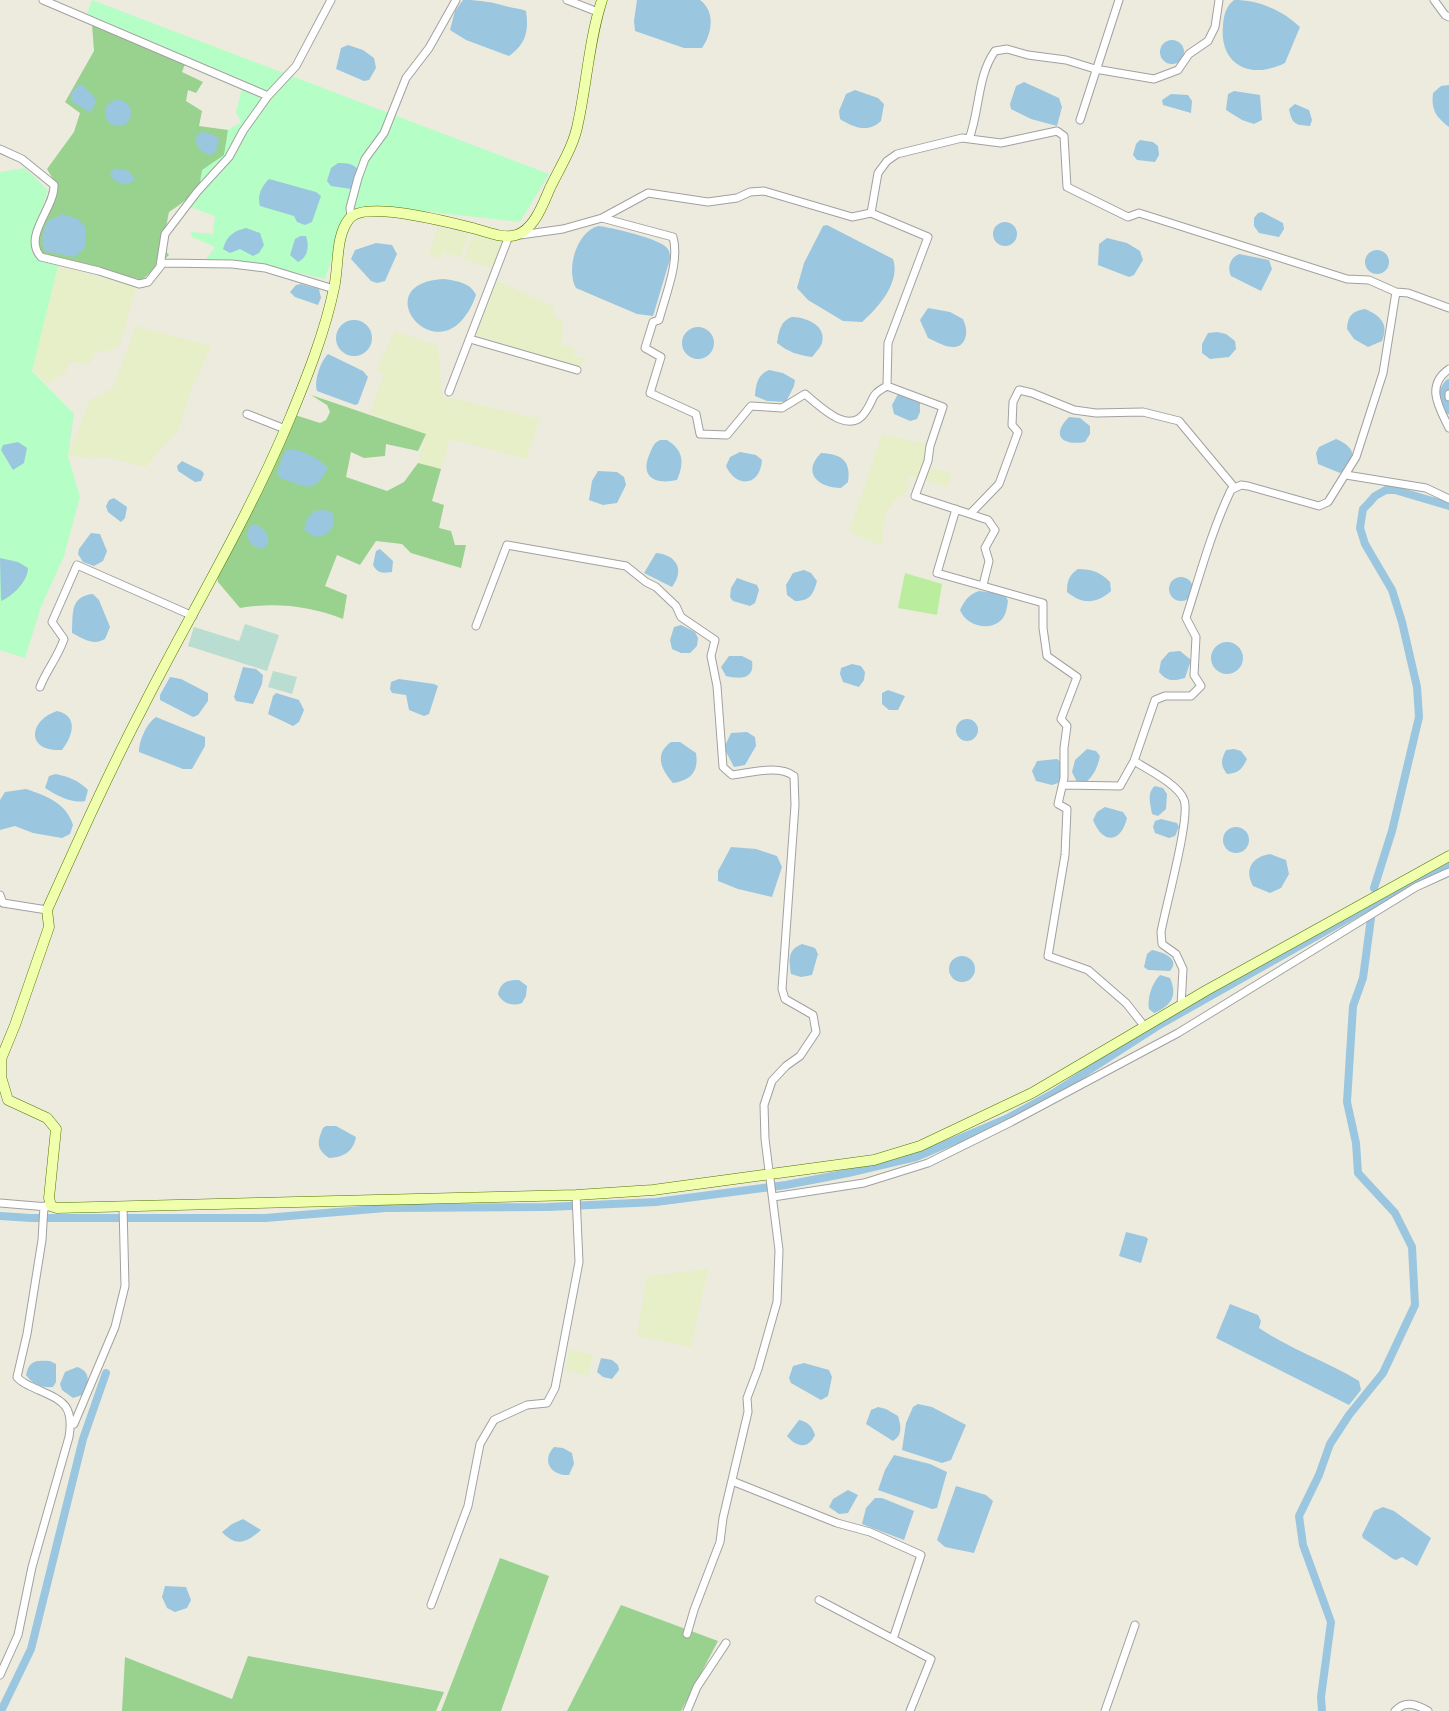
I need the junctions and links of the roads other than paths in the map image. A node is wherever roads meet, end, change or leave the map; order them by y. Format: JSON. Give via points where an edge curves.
{"nodes":[{"id":1,"x":43,"y":0,"type":"edge"},
{"id":2,"x":331,"y":0,"type":"edge"},
{"id":3,"x":456,"y":0,"type":"edge"},
{"id":4,"x":567,"y":0,"type":"edge"},
{"id":5,"x":602,"y":0,"type":"edge"},
{"id":6,"x":1119,"y":0,"type":"edge"},
{"id":7,"x":1219,"y":0,"type":"edge"},
{"id":8,"x":1434,"y":0,"type":"edge"},
{"id":9,"x":598,"y":12,"type":"junction"},
{"id":10,"x":1449,"y":17,"type":"edge"},
{"id":11,"x":1095,"y":69,"type":"junction"},
{"id":12,"x":268,"y":96,"type":"junction"},
{"id":13,"x":1080,"y":120,"type":"dead end"},
{"id":14,"x":969,"y":139,"type":"junction"},
{"id":15,"x":0,"y":149,"type":"edge"},
{"id":16,"x":871,"y":213,"type":"junction"},
{"id":17,"x":351,"y":216,"type":"junction"},
{"id":18,"x":602,"y":218,"type":"junction"},
{"id":19,"x":513,"y":236,"type":"junction"},
{"id":20,"x":160,"y":266,"type":"junction"},
{"id":21,"x":334,"y":289,"type":"junction"},
{"id":22,"x":1396,"y":292,"type":"junction"},
{"id":23,"x":1449,"y":308,"type":"edge"},
{"id":24,"x":470,"y":339,"type":"junction"},
{"id":25,"x":1449,"y":369,"type":"edge"},
{"id":26,"x":577,"y":370,"type":"dead end"},
{"id":27,"x":887,"y":386,"type":"junction"},
{"id":28,"x":449,"y":391,"type":"dead end"},
{"id":29,"x":247,"y":414,"type":"dead end"},
{"id":30,"x":1449,"y":428,"type":"edge"},
{"id":31,"x":285,"y":429,"type":"junction"},
{"id":32,"x":1346,"y":475,"type":"junction"},
{"id":33,"x":1234,"y":487,"type":"junction"},
{"id":34,"x":1449,"y":499,"type":"edge"},
{"id":35,"x":956,"y":509,"type":"junction"},
{"id":36,"x":971,"y":514,"type":"junction"},
{"id":37,"x":983,"y":585,"type":"junction"},
{"id":38,"x":192,"y":616,"type":"junction"},
{"id":39,"x":476,"y":626,"type":"dead end"},
{"id":40,"x":40,"y":687,"type":"dead end"},
{"id":41,"x":1134,"y":761,"type":"junction"},
{"id":42,"x":1063,"y":785,"type":"junction"},
{"id":43,"x":1449,"y":856,"type":"edge"},
{"id":44,"x":1449,"y":872,"type":"edge"},
{"id":45,"x":0,"y":894,"type":"edge"},
{"id":46,"x":47,"y":910,"type":"junction"},
{"id":47,"x":1181,"y":1006,"type":"junction"},
{"id":48,"x":1145,"y":1027,"type":"junction"},
{"id":49,"x":769,"y":1173,"type":"junction"},
{"id":50,"x":576,"y":1195,"type":"junction"},
{"id":51,"x":773,"y":1196,"type":"junction"},
{"id":52,"x":0,"y":1203,"type":"edge"},
{"id":53,"x":123,"y":1206,"type":"junction"},
{"id":54,"x":48,"y":1207,"type":"junction"},
{"id":55,"x":69,"y":1434,"type":"junction"},
{"id":56,"x":732,"y":1481,"type":"junction"},
{"id":57,"x":819,"y":1600,"type":"dead end"},
{"id":58,"x":431,"y":1605,"type":"dead end"},
{"id":59,"x":1135,"y":1625,"type":"dead end"},
{"id":60,"x":687,"y":1634,"type":"dead end"},
{"id":61,"x":892,"y":1639,"type":"junction"},
{"id":62,"x":726,"y":1643,"type":"dead end"},
{"id":63,"x":0,"y":1675,"type":"edge"},
{"id":64,"x":687,"y":1711,"type":"edge"},
{"id":65,"x":910,"y":1711,"type":"edge"},
{"id":66,"x":1105,"y":1711,"type":"edge"},
{"id":67,"x":1395,"y":1711,"type":"edge"},
{"id":68,"x":1428,"y":1711,"type":"edge"}],
"edges":[{"from":1,"to":12,"type":"street"},
{"from":2,"to":12,"type":"street","via":[[296,66]]},
{"from":3,"to":17,"type":"street","via":[[406,78],[384,133],[365,159]]},
{"from":4,"to":9,"type":"street"},
{"from":5,"to":9,"type":"street"},
{"from":6,"to":11,"type":"street"},
{"from":7,"to":11,"type":"street","via":[[1208,41],[1189,54],[1178,70],[1154,79]]},
{"from":8,"to":10,"type":"street"},
{"from":9,"to":19,"type":"street","via":[[578,125],[568,153],[541,209],[526,231]]},
{"from":11,"to":13,"type":"street"},
{"from":11,"to":14,"type":"street","via":[[1007,49],[995,51],[986,64]]},
{"from":12,"to":20,"type":"street","via":[[229,156],[166,234]]},
{"from":14,"to":16,"type":"street","via":[[897,154],[887,161],[878,173]]},
{"from":14,"to":22,"type":"street","via":[[1001,143],[1057,131],[1064,136],[1067,187],[1128,217],[1139,213],[1347,279],[1369,280]]},
{"from":15,"to":20,"type":"street","via":[[22,159],[54,185],[34,244],[41,257],[139,284],[148,282]]},
{"from":16,"to":18,"type":"street","via":[[852,217],[764,191],[708,202],[648,194]]},
{"from":16,"to":27,"type":"street","via":[[928,237],[888,343]]},
{"from":17,"to":19,"type":"street","via":[[381,211]]},
{"from":17,"to":21,"type":"street","via":[[344,230]]},
{"from":18,"to":19,"type":"street"},
{"from":18,"to":27,"type":"street","via":[[673,237],[676,249],[667,291],[645,348],[661,357],[650,393],[696,414],[700,434],[727,435],[751,406],[782,408],[805,394],[844,422],[853,422],[866,412],[874,393]]},
{"from":19,"to":24,"type":"street"},
{"from":20,"to":21,"type":"street","via":[[182,262],[265,268]]},
{"from":21,"to":31,"type":"street"},
{"from":22,"to":23,"type":"street"},
{"from":22,"to":32,"type":"street","via":[[1383,373]]},
{"from":24,"to":26,"type":"street"},
{"from":24,"to":28,"type":"street"},
{"from":25,"to":30,"type":"street","via":[[1438,380],[1434,398]]},
{"from":27,"to":35,"type":"street","via":[[943,407],[915,496]]},
{"from":29,"to":31,"type":"street"},
{"from":31,"to":38,"type":"street"},
{"from":32,"to":33,"type":"street","via":[[1328,502],[1319,506],[1248,486]]},
{"from":32,"to":34,"type":"street","via":[[1426,488]]},
{"from":33,"to":36,"type":"street","via":[[1179,421],[1143,412],[1074,410],[1018,390],[1012,425],[1018,432],[1003,475]]},
{"from":33,"to":41,"type":"street","via":[[1209,542],[1186,618],[1196,637],[1194,675],[1201,686],[1191,695],[1154,700]]},
{"from":35,"to":36,"type":"street"},
{"from":35,"to":37,"type":"street","via":[[937,573]]},
{"from":36,"to":37,"type":"street","via":[[988,520],[995,530],[985,548],[989,561]]},
{"from":37,"to":42,"type":"street","via":[[1043,603],[1047,656],[1077,677],[1061,719],[1068,726]]},
{"from":38,"to":40,"type":"street","via":[[77,565],[52,622],[64,639]]},
{"from":38,"to":46,"type":"street","via":[[102,789]]},
{"from":39,"to":49,"type":"street","via":[[507,545],[626,566],[656,587],[681,617],[715,640],[711,656],[723,767],[732,775],[772,771],[794,776],[782,989],[785,999],[813,1015],[816,1032],[768,1090],[764,1121]]},
{"from":41,"to":42,"type":"street","via":[[1120,786]]},
{"from":41,"to":47,"type":"street","via":[[1180,792],[1186,805],[1161,932],[1163,944],[1177,954],[1183,970]]},
{"from":42,"to":48,"type":"street","via":[[1058,804],[1067,809],[1065,855],[1048,958],[1088,970],[1126,1003]]},
{"from":43,"to":47,"type":"street"},
{"from":44,"to":51,"type":"street","via":[[1416,887],[1178,1033],[928,1163],[864,1183]]},
{"from":45,"to":46,"type":"street","via":[[3,903]]},
{"from":46,"to":54,"type":"street","via":[[49,927],[1,1059],[1,1077],[8,1100],[39,1114],[56,1129]]},
{"from":47,"to":48,"type":"street"},
{"from":48,"to":49,"type":"street","via":[[1032,1093],[920,1146],[874,1160]]},
{"from":49,"to":50,"type":"street","via":[[653,1190]]},
{"from":49,"to":51,"type":"street"},
{"from":50,"to":53,"type":"street"},
{"from":50,"to":58,"type":"street","via":[[579,1262],[555,1388],[547,1403],[527,1405],[494,1420],[480,1444],[468,1506]]},
{"from":51,"to":56,"type":"street","via":[[779,1250],[777,1302],[747,1398]]},
{"from":52,"to":54,"type":"street"},
{"from":53,"to":54,"type":"street"},
{"from":53,"to":55,"type":"street","via":[[125,1286],[115,1327]]},
{"from":54,"to":55,"type":"street","via":[[17,1377],[65,1405],[72,1417]]},
{"from":55,"to":63,"type":"street","via":[[18,1635]]},
{"from":56,"to":60,"type":"street","via":[[720,1542]]},
{"from":56,"to":61,"type":"street","via":[[921,1555]]},
{"from":57,"to":61,"type":"street"},
{"from":59,"to":66,"type":"street"},
{"from":61,"to":65,"type":"street","via":[[931,1659]]},
{"from":62,"to":64,"type":"street"},
{"from":67,"to":68,"type":"street","via":[[1406,1703]]}]}
